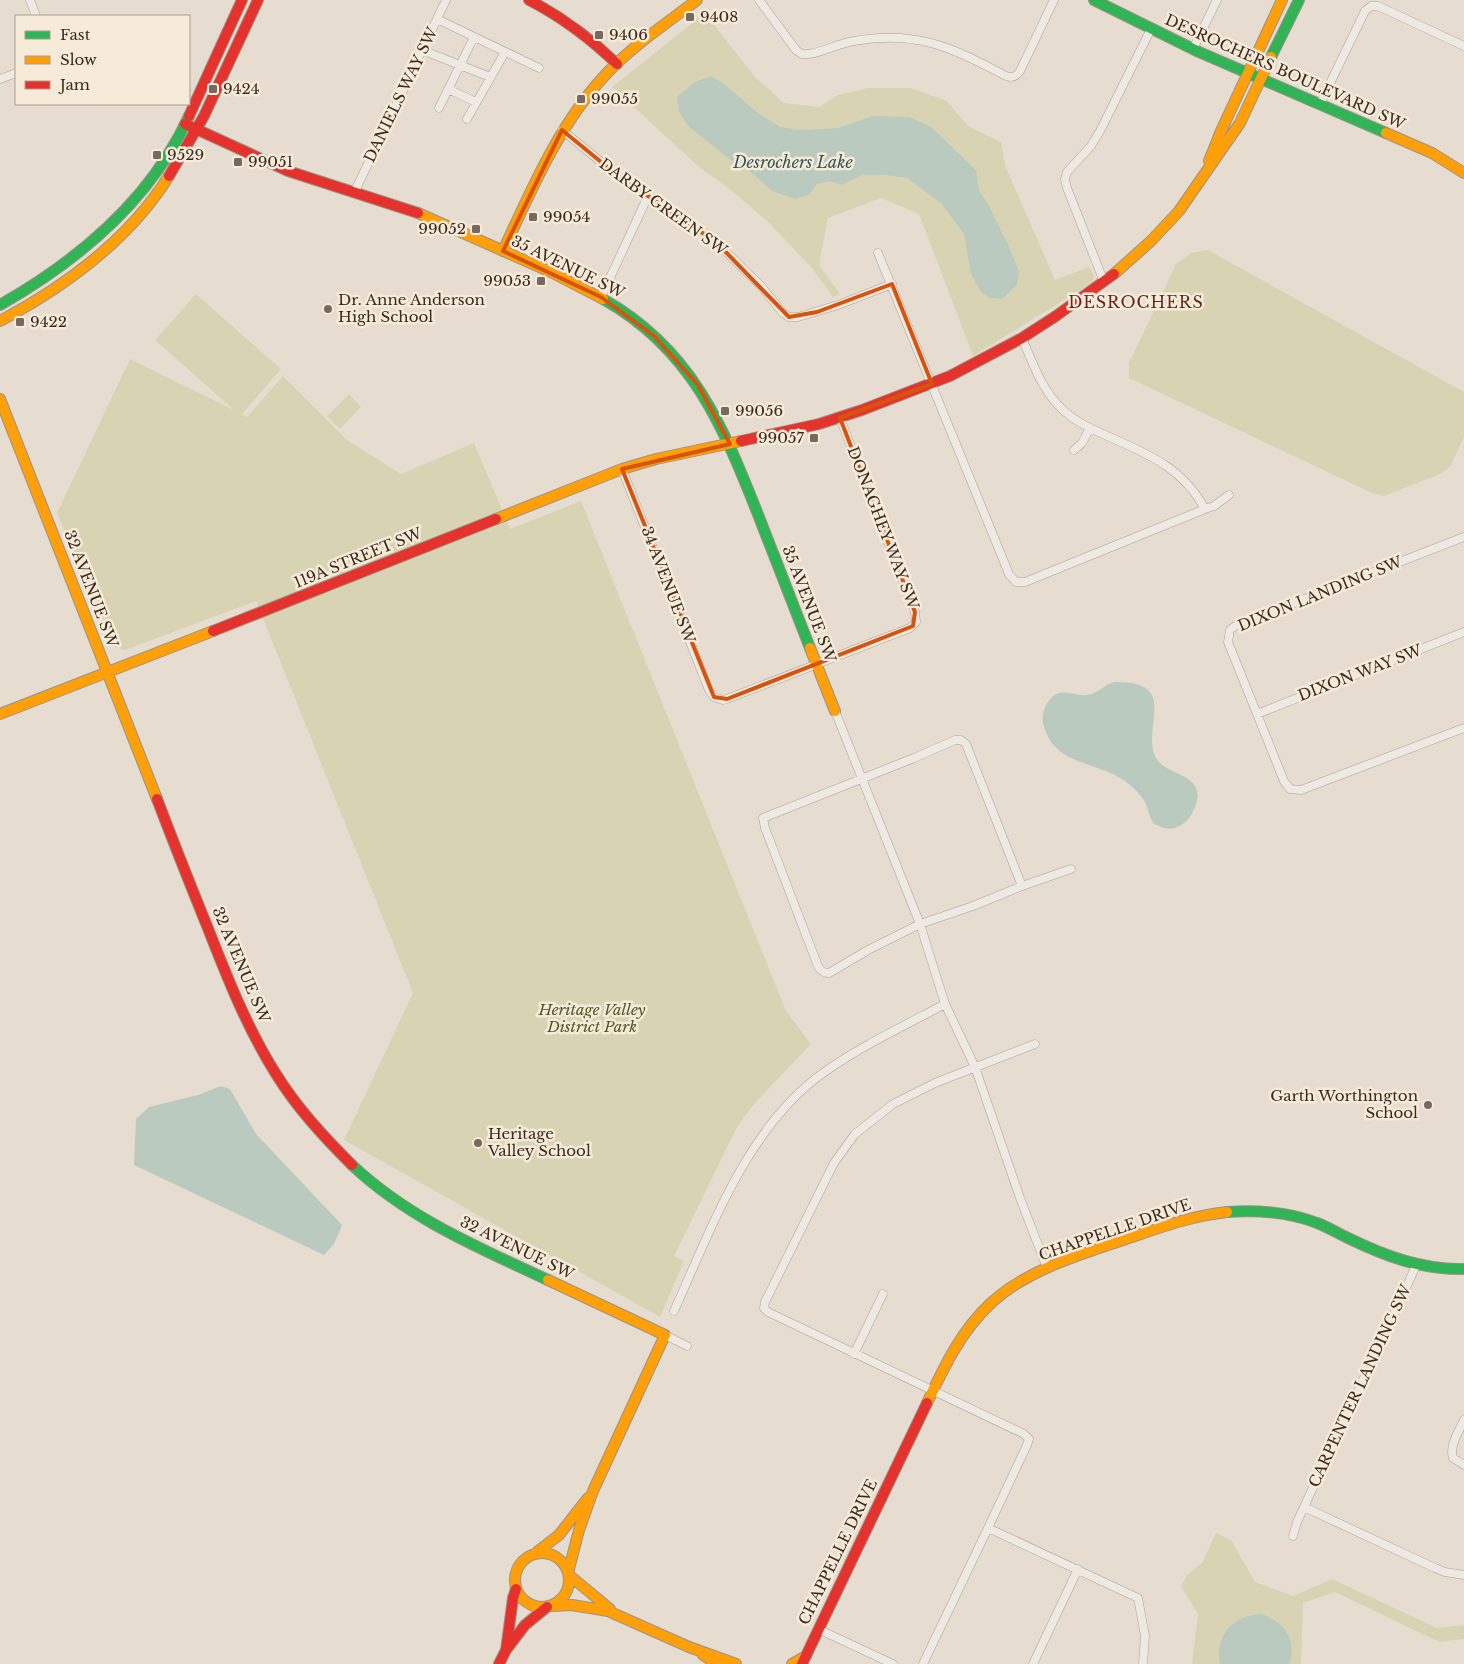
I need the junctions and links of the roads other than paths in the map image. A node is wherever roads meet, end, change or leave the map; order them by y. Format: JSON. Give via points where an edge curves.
{"nodes":[{"id":1,"x":30,"y":0,"type":"edge"},
{"id":2,"x":242,"y":0,"type":"edge"},
{"id":3,"x":258,"y":0,"type":"edge"},
{"id":4,"x":446,"y":0,"type":"edge"},
{"id":5,"x":529,"y":0,"type":"edge"},
{"id":6,"x":697,"y":0,"type":"edge"},
{"id":7,"x":759,"y":0,"type":"edge"},
{"id":8,"x":1054,"y":0,"type":"edge"},
{"id":9,"x":1094,"y":0,"type":"edge"},
{"id":10,"x":1217,"y":0,"type":"edge"},
{"id":11,"x":1282,"y":0,"type":"edge"},
{"id":12,"x":1299,"y":0,"type":"edge"},
{"id":13,"x":36,"y":15,"type":"edge"},
{"id":14,"x":438,"y":19,"type":"junction"},
{"id":15,"x":1150,"y":29,"type":"junction"},
{"id":16,"x":474,"y":37,"type":"junction"},
{"id":17,"x":1464,"y":46,"type":"edge"},
{"id":18,"x":1194,"y":49,"type":"junction"},
{"id":19,"x":422,"y":50,"type":"junction"},
{"id":20,"x":505,"y":52,"type":"junction"},
{"id":21,"x":617,"y":64,"type":"junction"},
{"id":22,"x":460,"y":65,"type":"junction"},
{"id":23,"x":539,"y":68,"type":"dead end"},
{"id":24,"x":15,"y":73,"type":"edge"},
{"id":25,"x":1248,"y":73,"type":"junction"},
{"id":26,"x":490,"y":77,"type":"junction"},
{"id":27,"x":0,"y":78,"type":"edge"},
{"id":28,"x":1262,"y":78,"type":"junction"},
{"id":29,"x":448,"y":89,"type":"junction"},
{"id":30,"x":476,"y":102,"type":"junction"},
{"id":31,"x":1320,"y":104,"type":"junction"},
{"id":32,"x":439,"y":108,"type":"dead end"},
{"id":33,"x":467,"y":119,"type":"dead end"},
{"id":34,"x":185,"y":124,"type":"junction"},
{"id":35,"x":196,"y":130,"type":"junction"},
{"id":36,"x":562,"y":130,"type":"junction"},
{"id":37,"x":1464,"y":173,"type":"edge"},
{"id":38,"x":1203,"y":175,"type":"junction"},
{"id":39,"x":355,"y":190,"type":"junction"},
{"id":40,"x":648,"y":196,"type":"junction"},
{"id":41,"x":503,"y":251,"type":"junction"},
{"id":42,"x":878,"y":253,"type":"dead end"},
{"id":43,"x":1104,"y":282,"type":"junction"},
{"id":44,"x":892,"y":284,"type":"junction"},
{"id":45,"x":601,"y":297,"type":"junction"},
{"id":46,"x":0,"y":305,"type":"edge"},
{"id":47,"x":0,"y":321,"type":"edge"},
{"id":48,"x":1022,"y":338,"type":"junction"},
{"id":49,"x":932,"y":384,"type":"junction"},
{"id":50,"x":0,"y":399,"type":"edge"},
{"id":51,"x":840,"y":418,"type":"junction"},
{"id":52,"x":1090,"y":428,"type":"junction"},
{"id":53,"x":730,"y":444,"type":"junction"},
{"id":54,"x":1074,"y":450,"type":"dead end"},
{"id":55,"x":622,"y":469,"type":"junction"},
{"id":56,"x":1229,"y":495,"type":"dead end"},
{"id":57,"x":1205,"y":509,"type":"junction"},
{"id":58,"x":1464,"y":537,"type":"edge"},
{"id":59,"x":1464,"y":632,"type":"edge"},
{"id":60,"x":817,"y":664,"type":"junction"},
{"id":61,"x":107,"y":673,"type":"junction"},
{"id":62,"x":718,"y":699,"type":"joint"},
{"id":63,"x":835,"y":712,"type":"joint"},
{"id":64,"x":0,"y":714,"type":"edge"},
{"id":65,"x":1257,"y":714,"type":"junction"},
{"id":66,"x":1464,"y":728,"type":"edge"},
{"id":67,"x":861,"y":778,"type":"junction"},
{"id":68,"x":1071,"y":869,"type":"dead end"},
{"id":69,"x":1022,"y":886,"type":"junction"},
{"id":70,"x":920,"y":924,"type":"junction"},
{"id":71,"x":945,"y":1004,"type":"junction"},
{"id":72,"x":1035,"y":1044,"type":"dead end"},
{"id":73,"x":975,"y":1067,"type":"junction"},
{"id":74,"x":1416,"y":1266,"type":"junction"},
{"id":75,"x":1046,"y":1268,"type":"junction"},
{"id":76,"x":1464,"y":1270,"type":"edge"},
{"id":77,"x":883,"y":1294,"type":"dead end"},
{"id":78,"x":674,"y":1311,"type":"dead end"},
{"id":79,"x":665,"y":1335,"type":"junction"},
{"id":80,"x":687,"y":1346,"type":"dead end"},
{"id":81,"x":854,"y":1354,"type":"junction"},
{"id":82,"x":932,"y":1391,"type":"junction"},
{"id":83,"x":1464,"y":1420,"type":"edge"},
{"id":84,"x":1464,"y":1465,"type":"edge"},
{"id":85,"x":593,"y":1491,"type":"junction"},
{"id":86,"x":1304,"y":1507,"type":"junction"},
{"id":87,"x":988,"y":1528,"type":"junction"},
{"id":88,"x":1293,"y":1536,"type":"dead end"},
{"id":89,"x":535,"y":1553,"type":"junction"},
{"id":90,"x":1078,"y":1570,"type":"junction"},
{"id":91,"x":569,"y":1574,"type":"junction"},
{"id":92,"x":1464,"y":1574,"type":"edge"},
{"id":93,"x":516,"y":1589,"type":"junction"},
{"id":94,"x":550,"y":1606,"type":"junction"},
{"id":95,"x":615,"y":1612,"type":"junction"},
{"id":96,"x":818,"y":1629,"type":"junction"},
{"id":97,"x":689,"y":1646,"type":"junction"},
{"id":98,"x":506,"y":1650,"type":"junction"},
{"id":99,"x":804,"y":1660,"type":"edge"},
{"id":100,"x":499,"y":1664,"type":"edge"},
{"id":101,"x":717,"y":1664,"type":"edge"},
{"id":102,"x":736,"y":1664,"type":"edge"},
{"id":103,"x":792,"y":1664,"type":"edge"},
{"id":104,"x":893,"y":1664,"type":"edge"},
{"id":105,"x":923,"y":1664,"type":"edge"},
{"id":106,"x":1034,"y":1664,"type":"edge"},
{"id":107,"x":1142,"y":1664,"type":"edge"}],
"edges":[{"from":1,"to":13,"type":"street"},
{"from":2,"to":34,"type":"street"},
{"from":3,"to":35,"type":"street"},
{"from":4,"to":14,"type":"street","name":"DANIELS WAY SW"},
{"from":5,"to":21,"type":"street","via":[[576,27]]},
{"from":6,"to":21,"type":"street"},
{"from":7,"to":8,"type":"street","via":[[802,54],[852,41],[891,37],[910,39],[952,49],[1011,77],[1020,71]]},
{"from":9,"to":15,"type":"street","name":"DESROCHERS BOULEVARD SW"},
{"from":10,"to":18,"type":"street"},
{"from":11,"to":25,"type":"street"},
{"from":12,"to":28,"type":"street"},
{"from":14,"to":16,"type":"street"},
{"from":14,"to":19,"type":"street","name":"DANIELS WAY SW"},
{"from":15,"to":18,"type":"street","name":"DESROCHERS BOULEVARD SW"},
{"from":15,"to":43,"type":"street","via":[[1100,132],[1065,177]]},
{"from":16,"to":20,"type":"street"},
{"from":16,"to":22,"type":"street"},
{"from":17,"to":31,"type":"street","via":[[1378,6],[1370,6]]},
{"from":18,"to":25,"type":"street","name":"DESROCHERS BOULEVARD SW"},
{"from":19,"to":22,"type":"street"},
{"from":19,"to":39,"type":"street","name":"DANIELS WAY SW"},
{"from":20,"to":23,"type":"street"},
{"from":20,"to":26,"type":"street"},
{"from":21,"to":36,"type":"street","via":[[598,82]]},
{"from":22,"to":26,"type":"street"},
{"from":22,"to":29,"type":"street"},
{"from":24,"to":27,"type":"street"},
{"from":25,"to":28,"type":"street","name":"DESROCHERS BOULEVARD SW"},
{"from":25,"to":38,"type":"street"},
{"from":26,"to":30,"type":"street"},
{"from":28,"to":31,"type":"street","name":"DESROCHERS BOULEVARD SW"},
{"from":28,"to":38,"type":"street","via":[[1236,130]]},
{"from":29,"to":30,"type":"street"},
{"from":29,"to":32,"type":"street"},
{"from":30,"to":33,"type":"street"},
{"from":31,"to":37,"type":"street","name":"DESROCHERS BOULEVARD SW","via":[[1432,153]]},
{"from":34,"to":35,"type":"street","name":"35 AVENUE SW"},
{"from":34,"to":46,"type":"street","via":[[168,155],[123,213],[61,267]]},
{"from":35,"to":39,"type":"street","name":"35 AVENUE SW","via":[[287,170]]},
{"from":35,"to":47,"type":"street","via":[[170,175],[144,210],[111,245],[55,290]]},
{"from":36,"to":40,"type":"street","name":"DARBY GREEN SW"},
{"from":36,"to":41,"type":"street"},
{"from":38,"to":43,"type":"street","name":"119A STREET SW","via":[[1179,211],[1130,261]]},
{"from":39,"to":41,"type":"street","name":"35 AVENUE SW","via":[[422,214]]},
{"from":40,"to":44,"type":"street","name":"DARBY GREEN SW","via":[[693,225],[732,256],[789,317],[817,312]]},
{"from":40,"to":45,"type":"street"},
{"from":41,"to":45,"type":"street","name":"35 AVENUE SW"},
{"from":42,"to":44,"type":"street"},
{"from":43,"to":48,"type":"street","name":"119A STREET SW"},
{"from":44,"to":49,"type":"street"},
{"from":45,"to":53,"type":"street","name":"35 AVENUE SW","via":[[637,322],[671,353],[700,389]]},
{"from":48,"to":49,"type":"street","name":"119A STREET SW"},
{"from":48,"to":52,"type":"street","via":[[1038,376],[1051,396],[1068,414]]},
{"from":49,"to":51,"type":"street","name":"119A STREET SW"},
{"from":49,"to":57,"type":"street","via":[[1009,574],[1016,582],[1025,582]]},
{"from":50,"to":61,"type":"street","name":"32 AVENUE SW"},
{"from":51,"to":53,"type":"street","name":"119A STREET SW"},
{"from":51,"to":60,"type":"street","name":"DONAGHEY WAY SW","via":[[916,617],[910,628]]},
{"from":52,"to":54,"type":"street"},
{"from":52,"to":57,"type":"street","via":[[1168,467],[1191,487]]},
{"from":53,"to":55,"type":"street","name":"119A STREET SW"},
{"from":53,"to":60,"type":"street","name":"35 AVENUE SW"},
{"from":55,"to":61,"type":"street","name":"119A STREET SW"},
{"from":55,"to":62,"type":"street","name":"34 AVENUE SW","via":[[709,690]]},
{"from":56,"to":57,"type":"street"},
{"from":58,"to":65,"type":"street","name":"DIXON LANDING SW","via":[[1230,630],[1228,642]]},
{"from":59,"to":65,"type":"street","name":"DIXON WAY SW"},
{"from":60,"to":62,"type":"street","name":"DONAGHEY WAY SW","via":[[727,699]]},
{"from":60,"to":63,"type":"street","name":"35 AVENUE SW"},
{"from":61,"to":64,"type":"street","name":"119A STREET SW"},
{"from":61,"to":79,"type":"street","name":"32 AVENUE SW","via":[[246,1018],[278,1078],[316,1128],[363,1174],[415,1213],[460,1238]]},
{"from":63,"to":67,"type":"street"},
{"from":65,"to":66,"type":"street","name":"DIXON LANDING SW","via":[[1284,781],[1294,790]]},
{"from":67,"to":69,"type":"street","via":[[961,740],[966,744]]},
{"from":67,"to":70,"type":"street"},
{"from":67,"to":70,"type":"street","via":[[763,818],[818,968],[829,973]]},
{"from":68,"to":69,"type":"street"},
{"from":69,"to":70,"type":"street"},
{"from":70,"to":71,"type":"street"},
{"from":71,"to":73,"type":"street"},
{"from":71,"to":78,"type":"street","via":[[876,1040],[822,1074],[769,1124],[726,1199]]},
{"from":72,"to":73,"type":"street"},
{"from":73,"to":75,"type":"street"},
{"from":73,"to":81,"type":"street","via":[[893,1104],[855,1134],[834,1163],[765,1302],[764,1308],[768,1312]]},
{"from":74,"to":75,"type":"street","name":"CHAPPELLE DRIVE","via":[[1294,1216],[1217,1212],[1183,1220]]},
{"from":74,"to":76,"type":"street","name":"CHAPPELLE DRIVE"},
{"from":74,"to":86,"type":"street","name":"CARPENTER LANDING SW"},
{"from":75,"to":82,"type":"street","name":"CHAPPELLE DRIVE","via":[[996,1298],[951,1353]]},
{"from":77,"to":81,"type":"street"},
{"from":79,"to":80,"type":"street","name":"32 AVENUE SW"},
{"from":79,"to":85,"type":"street"},
{"from":81,"to":82,"type":"street"},
{"from":82,"to":87,"type":"street","via":[[1029,1438]]},
{"from":82,"to":96,"type":"street","name":"CHAPPELLE DRIVE"},
{"from":83,"to":84,"type":"street","via":[[1451,1453]]},
{"from":85,"to":89,"type":"street","via":[[556,1539]]},
{"from":85,"to":91,"type":"street","via":[[579,1530]]},
{"from":86,"to":88,"type":"street","name":"CARPENTER LANDING SW"},
{"from":86,"to":92,"type":"street","name":"CARPENTER LANDING SW","via":[[1429,1566]]},
{"from":87,"to":90,"type":"street"},
{"from":87,"to":105,"type":"street"},
{"from":89,"to":91,"type":"street","via":[[543,1552],[559,1558]]},
{"from":89,"to":93,"type":"street","via":[[517,1567]]},
{"from":90,"to":106,"type":"street"},
{"from":90,"to":107,"type":"street","via":[[1138,1598],[1145,1636]]},
{"from":91,"to":94,"type":"street","via":[[568,1590]]},
{"from":91,"to":95,"type":"street"},
{"from":93,"to":94,"type":"street","via":[[528,1604],[541,1608]]},
{"from":93,"to":98,"type":"street"},
{"from":94,"to":95,"type":"street","via":[[579,1604]]},
{"from":94,"to":98,"type":"street","via":[[525,1625]]},
{"from":95,"to":97,"type":"street"},
{"from":96,"to":99,"type":"street","name":"CHAPPELLE DRIVE"},
{"from":96,"to":104,"type":"street"},
{"from":97,"to":101,"type":"street"},
{"from":97,"to":102,"type":"street"},
{"from":98,"to":100,"type":"street"},
{"from":99,"to":103,"type":"street"}]}
